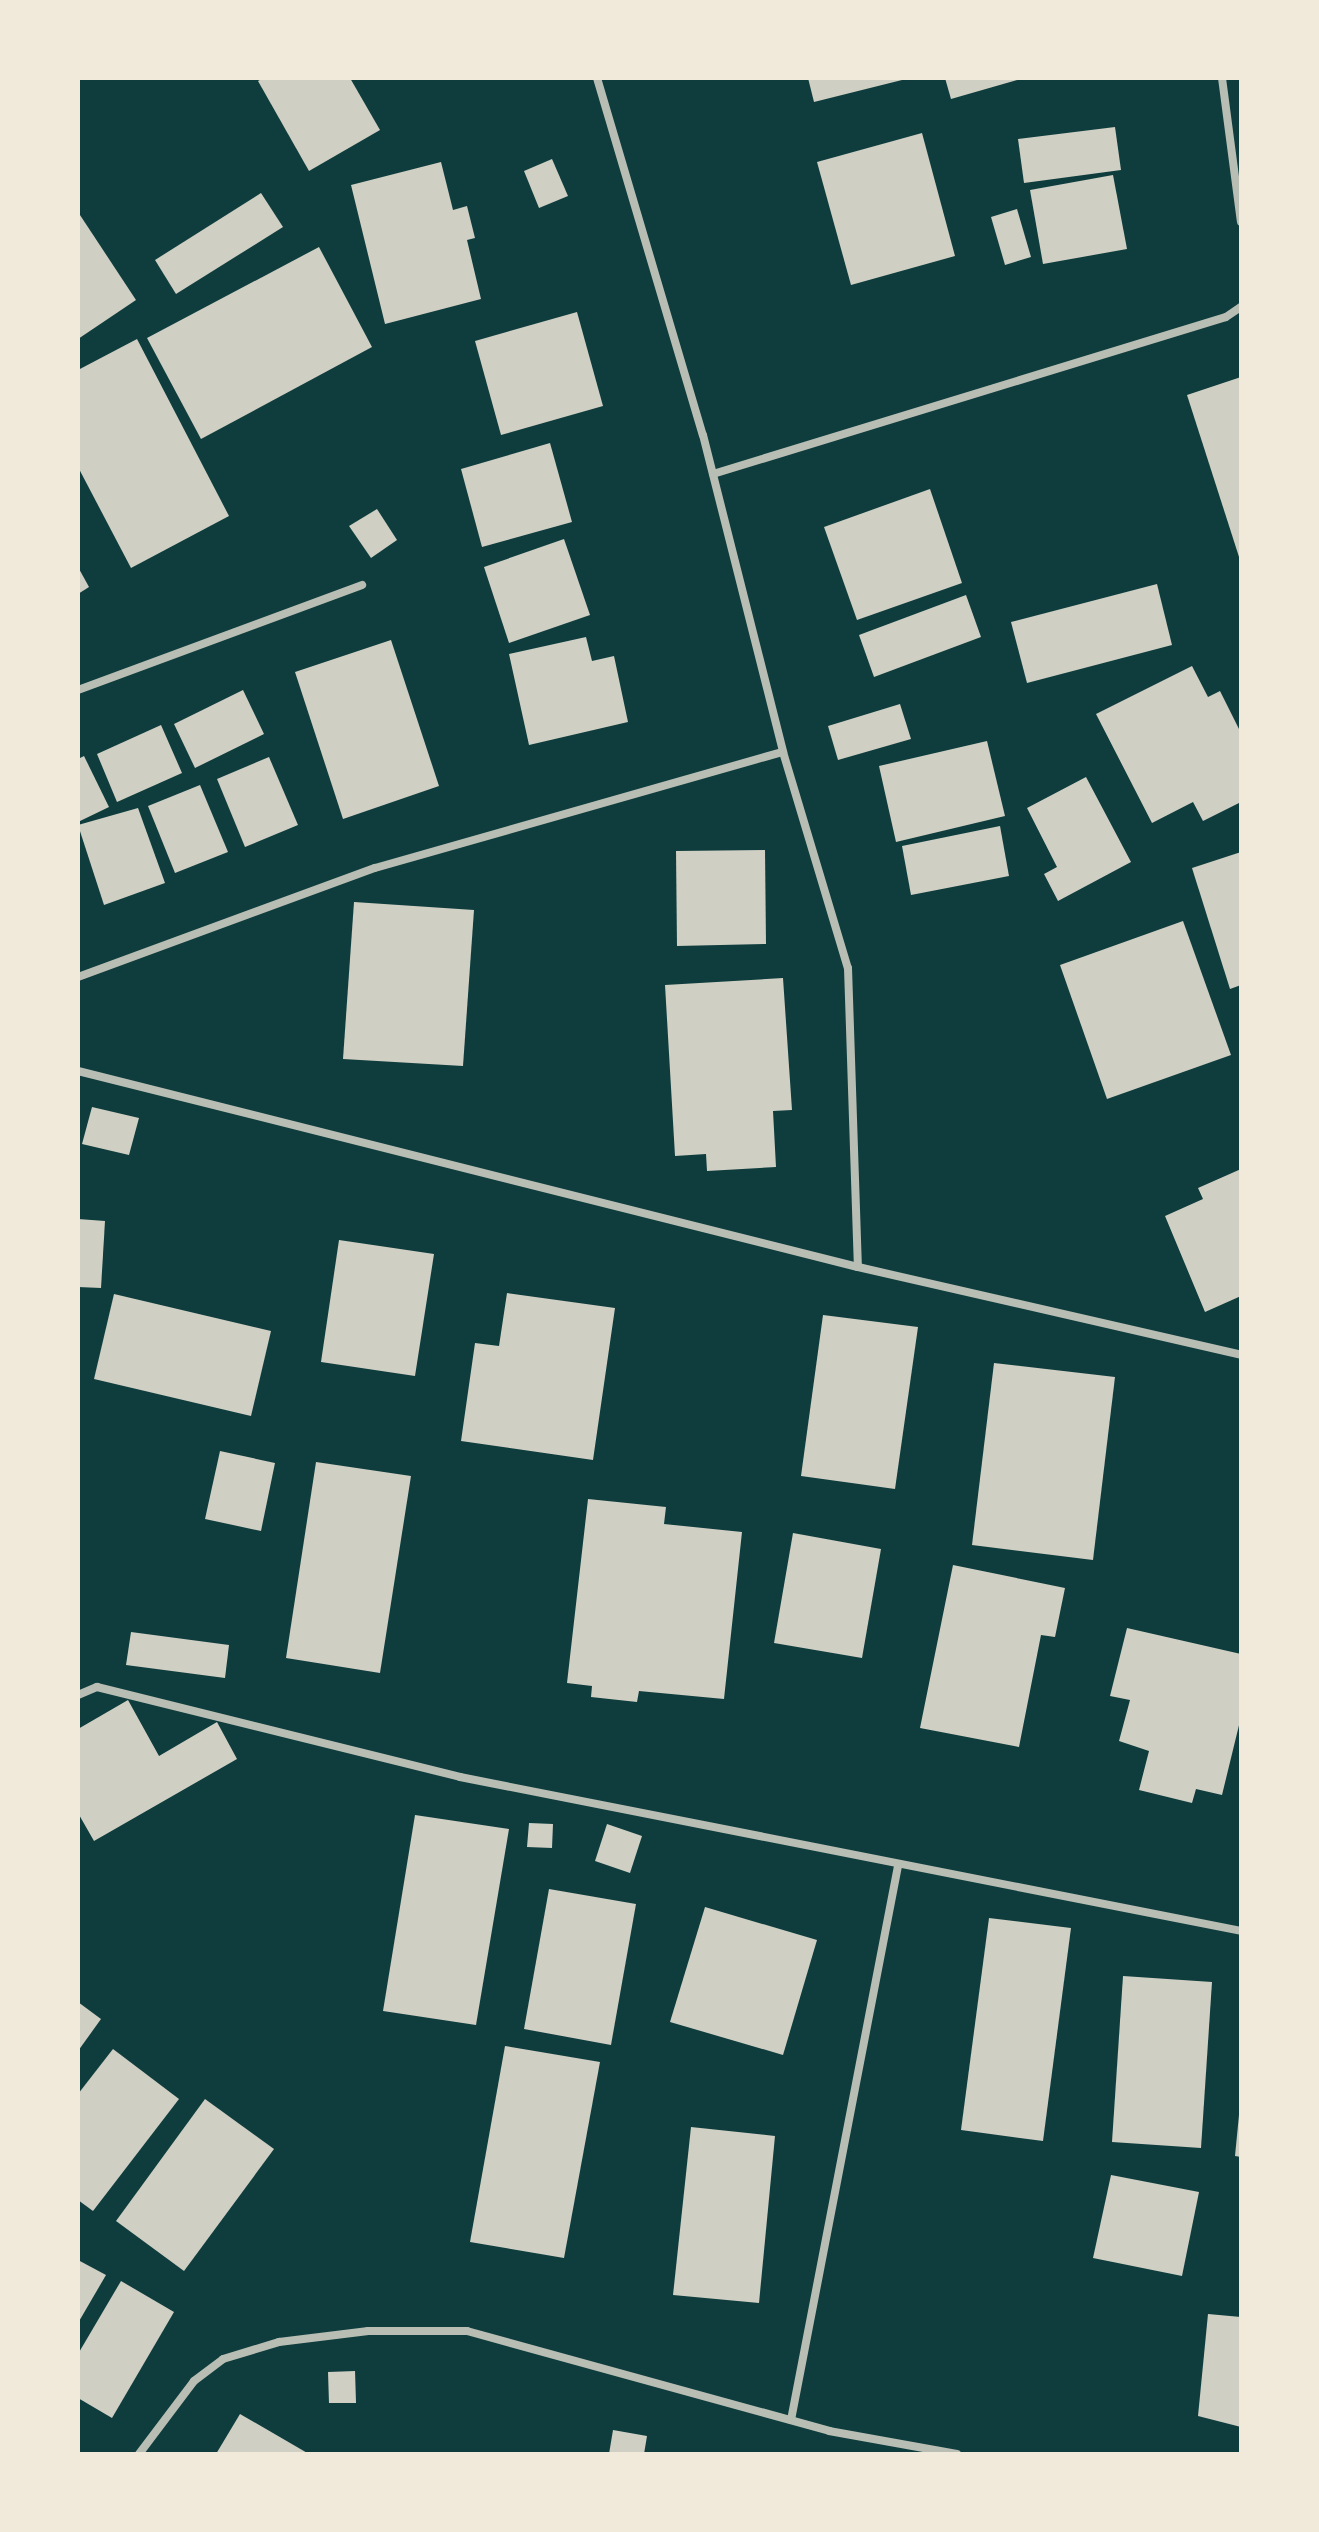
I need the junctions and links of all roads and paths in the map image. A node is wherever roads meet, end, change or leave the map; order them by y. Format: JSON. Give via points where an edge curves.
{"nodes":[{"id":1,"x":597,"y":78,"type":"edge"},
{"id":2,"x":1222,"y":78,"type":"edge"},
{"id":3,"x":1241,"y":222,"type":"edge"},
{"id":4,"x":1241,"y":307,"type":"edge"},
{"id":5,"x":713,"y":474,"type":"junction"},
{"id":6,"x":362,"y":585,"type":"dead end"},
{"id":7,"x":78,"y":690,"type":"edge"},
{"id":8,"x":783,"y":752,"type":"junction"},
{"id":9,"x":78,"y":977,"type":"edge"},
{"id":10,"x":78,"y":1071,"type":"edge"},
{"id":11,"x":858,"y":1267,"type":"junction"},
{"id":12,"x":1241,"y":1355,"type":"edge"},
{"id":13,"x":78,"y":1695,"type":"edge"},
{"id":14,"x":898,"y":1866,"type":"junction"},
{"id":15,"x":1241,"y":1931,"type":"edge"},
{"id":16,"x":791,"y":2420,"type":"junction"},
{"id":17,"x":139,"y":2454,"type":"edge"},
{"id":18,"x":957,"y":2454,"type":"edge"}],
"edges":[{"from":1,"to":5,"type":"street"},
{"from":2,"to":3,"type":"street"},
{"from":4,"to":5,"type":"street","via":[[1226,317]]},
{"from":5,"to":8,"type":"street"},
{"from":6,"to":7,"type":"street"},
{"from":8,"to":9,"type":"street","via":[[375,868]]},
{"from":8,"to":11,"type":"street","via":[[848,968]]},
{"from":10,"to":11,"type":"street"},
{"from":11,"to":12,"type":"street"},
{"from":13,"to":14,"type":"street","via":[[97,1687],[179,1703],[460,1777]]},
{"from":14,"to":15,"type":"street"},
{"from":14,"to":16,"type":"street"},
{"from":16,"to":17,"type":"street","via":[[467,2331],[368,2331],[279,2342],[223,2359],[194,2381]]},
{"from":16,"to":18,"type":"street"}]}
